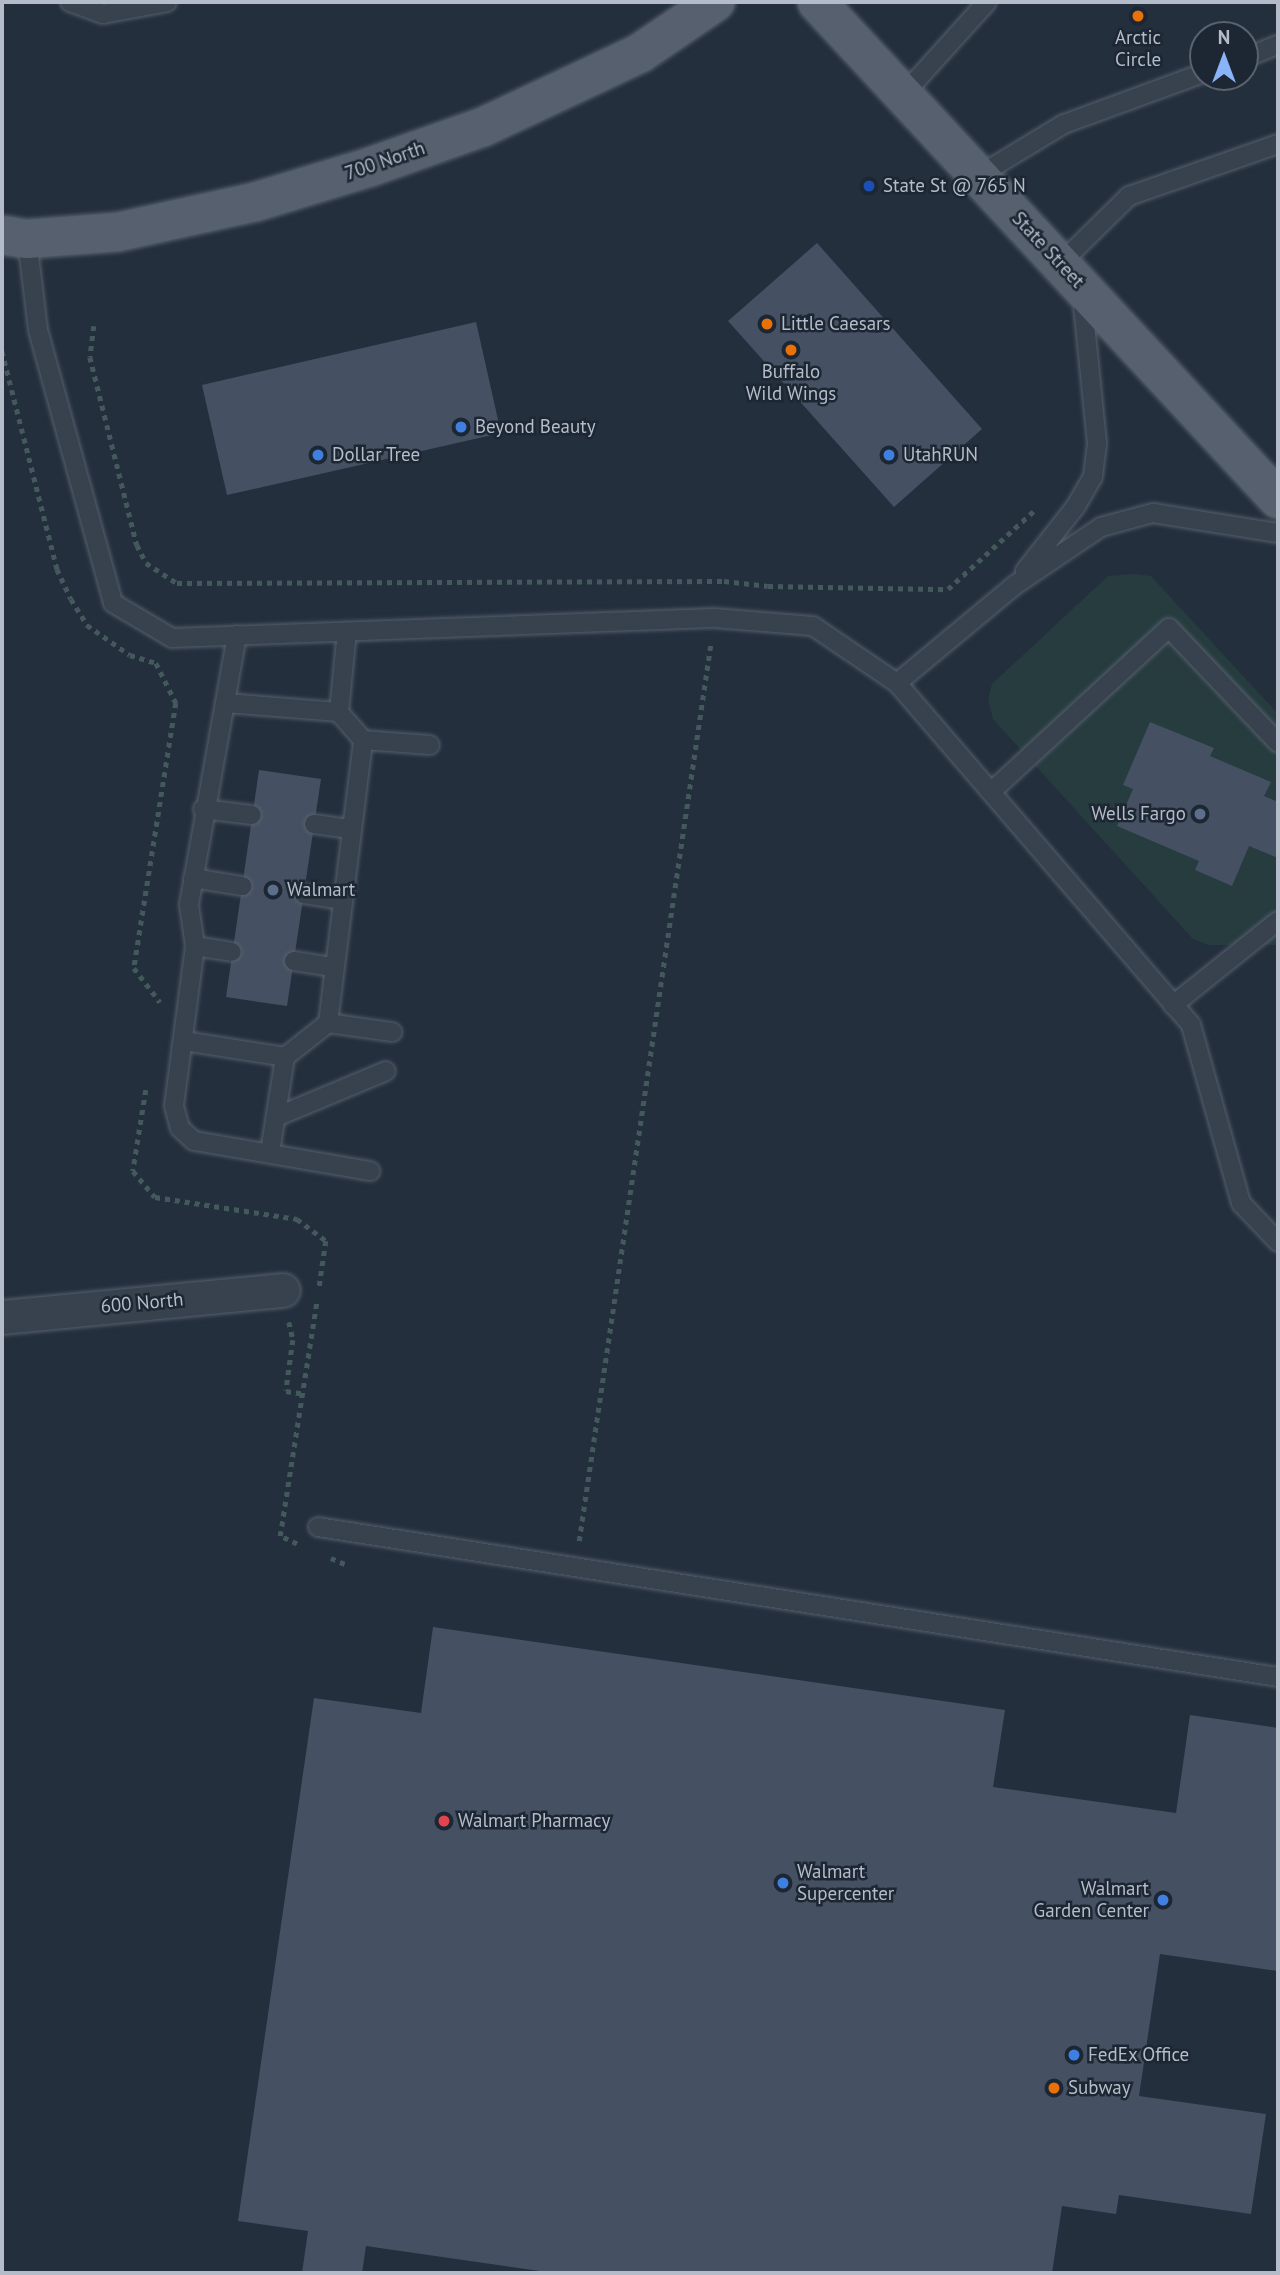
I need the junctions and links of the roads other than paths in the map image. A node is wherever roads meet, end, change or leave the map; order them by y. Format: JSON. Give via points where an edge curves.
{"nodes":[{"id":1,"x":70,"y":2,"type":"edge"},
{"id":2,"x":167,"y":2,"type":"edge"},
{"id":3,"x":715,"y":2,"type":"edge"},
{"id":4,"x":817,"y":2,"type":"edge"},
{"id":5,"x":988,"y":2,"type":"edge"},
{"id":6,"x":1278,"y":45,"type":"edge"},
{"id":7,"x":1259,"y":52,"type":"edge"},
{"id":8,"x":1189,"y":78,"type":"edge"},
{"id":9,"x":903,"y":95,"type":"junction"},
{"id":10,"x":1278,"y":144,"type":"edge"},
{"id":11,"x":978,"y":176,"type":"junction"},
{"id":12,"x":10,"y":241,"type":"edge"},
{"id":13,"x":1070,"y":275,"type":"junction"},
{"id":14,"x":1278,"y":499,"type":"edge"},
{"id":15,"x":1278,"y":533,"type":"edge"},
{"id":16,"x":1014,"y":584,"type":"junction"},
{"id":17,"x":347,"y":631,"type":"junction"},
{"id":18,"x":237,"y":635,"type":"junction"},
{"id":19,"x":897,"y":683,"type":"junction"},
{"id":20,"x":226,"y":704,"type":"junction"},
{"id":21,"x":339,"y":712,"type":"junction"},
{"id":22,"x":363,"y":740,"type":"junction"},
{"id":23,"x":1278,"y":743,"type":"edge"},
{"id":24,"x":430,"y":746,"type":"dead end"},
{"id":25,"x":990,"y":792,"type":"junction"},
{"id":26,"x":204,"y":809,"type":"junction"},
{"id":27,"x":252,"y":815,"type":"dead end"},
{"id":28,"x":314,"y":824,"type":"dead end"},
{"id":29,"x":352,"y":830,"type":"junction"},
{"id":30,"x":193,"y":878,"type":"junction"},
{"id":31,"x":242,"y":886,"type":"dead end"},
{"id":32,"x":304,"y":894,"type":"dead end"},
{"id":33,"x":342,"y":900,"type":"junction"},
{"id":34,"x":1278,"y":921,"type":"edge"},
{"id":35,"x":195,"y":946,"type":"junction"},
{"id":36,"x":232,"y":952,"type":"dead end"},
{"id":37,"x":294,"y":961,"type":"dead end"},
{"id":38,"x":332,"y":967,"type":"junction"},
{"id":39,"x":1173,"y":1004,"type":"junction"},
{"id":40,"x":327,"y":1023,"type":"junction"},
{"id":41,"x":392,"y":1032,"type":"dead end"},
{"id":42,"x":184,"y":1041,"type":"junction"},
{"id":43,"x":285,"y":1057,"type":"junction"},
{"id":44,"x":386,"y":1071,"type":"dead end"},
{"id":45,"x":276,"y":1117,"type":"junction"},
{"id":46,"x":271,"y":1152,"type":"junction"},
{"id":47,"x":370,"y":1171,"type":"dead end"},
{"id":48,"x":1278,"y":1242,"type":"edge"},
{"id":49,"x":283,"y":1290,"type":"road end"},
{"id":50,"x":2,"y":1317,"type":"edge"},
{"id":51,"x":318,"y":1527,"type":"dead end"},
{"id":52,"x":1278,"y":1677,"type":"edge"}],
"edges":[{"from":1,"to":2,"type":"lane","via":[[103,14]]},
{"from":3,"to":12,"type":"main road","name":"700 North","via":[[640,53],[483,127],[370,167],[255,202],[118,232]]},
{"from":4,"to":9,"type":"main road","name":"State Street"},
{"from":5,"to":9,"type":"lane"},
{"from":6,"to":7,"type":"lane"},
{"from":8,"to":11,"type":"lane","via":[[1064,124]]},
{"from":9,"to":11,"type":"main road","name":"State Street"},
{"from":10,"to":13,"type":"lane","via":[[1129,196]]},
{"from":11,"to":13,"type":"main road","name":"State Street"},
{"from":12,"to":18,"type":"lane","via":[[113,603],[172,638]]},
{"from":13,"to":14,"type":"main road","name":"State Street"},
{"from":13,"to":16,"type":"lane","via":[[1097,443],[1093,476],[1076,506]]},
{"from":15,"to":16,"type":"lane","via":[[1153,513],[1129,516],[1101,527]]},
{"from":16,"to":19,"type":"lane"},
{"from":17,"to":18,"type":"lane"},
{"from":17,"to":19,"type":"lane","via":[[715,618],[813,626]]},
{"from":17,"to":21,"type":"lane"},
{"from":18,"to":20,"type":"lane"},
{"from":19,"to":25,"type":"lane"},
{"from":20,"to":21,"type":"lane"},
{"from":20,"to":26,"type":"lane"},
{"from":21,"to":22,"type":"lane"},
{"from":22,"to":24,"type":"lane"},
{"from":22,"to":29,"type":"lane"},
{"from":23,"to":25,"type":"lane","via":[[1169,628]]},
{"from":25,"to":39,"type":"lane"},
{"from":26,"to":27,"type":"lane"},
{"from":26,"to":30,"type":"lane"},
{"from":28,"to":29,"type":"lane"},
{"from":29,"to":33,"type":"lane"},
{"from":30,"to":31,"type":"lane"},
{"from":30,"to":35,"type":"lane","via":[[189,905]]},
{"from":32,"to":33,"type":"lane"},
{"from":33,"to":38,"type":"lane"},
{"from":34,"to":39,"type":"lane"},
{"from":35,"to":36,"type":"lane"},
{"from":35,"to":42,"type":"lane"},
{"from":37,"to":38,"type":"lane"},
{"from":38,"to":40,"type":"lane"},
{"from":39,"to":48,"type":"lane","via":[[1191,1025],[1241,1203]]},
{"from":40,"to":41,"type":"lane"},
{"from":40,"to":43,"type":"lane"},
{"from":42,"to":43,"type":"lane"},
{"from":42,"to":46,"type":"lane","via":[[174,1106],[180,1128],[194,1141]]},
{"from":43,"to":45,"type":"lane"},
{"from":44,"to":45,"type":"lane"},
{"from":45,"to":46,"type":"lane"},
{"from":46,"to":47,"type":"lane"},
{"from":49,"to":50,"type":"street","name":"600 North"},
{"from":51,"to":52,"type":"lane"}]}
